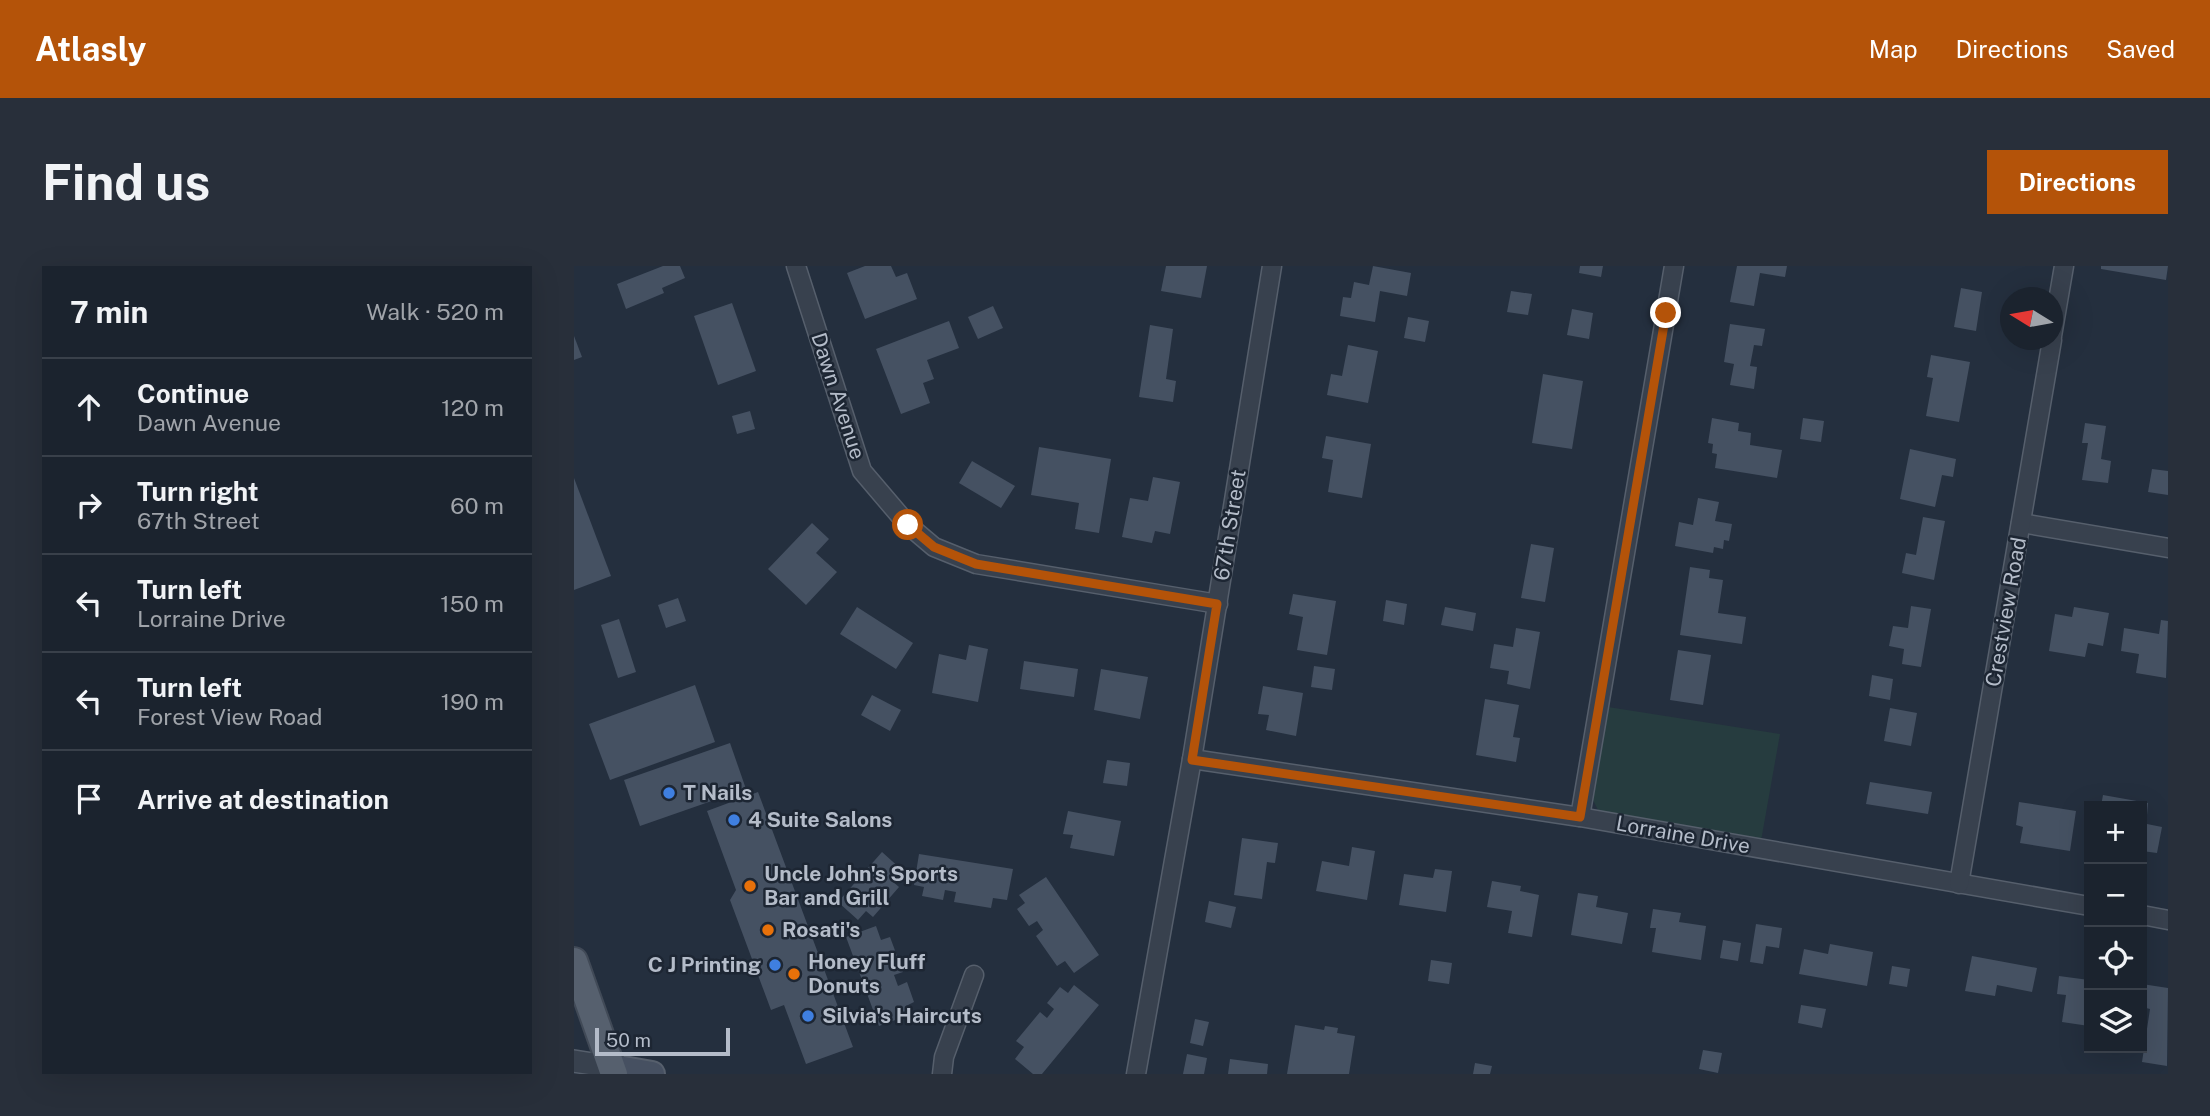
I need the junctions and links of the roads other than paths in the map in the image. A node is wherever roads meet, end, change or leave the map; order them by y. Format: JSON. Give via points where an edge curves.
{"nodes":[{"id":1,"x":796,"y":266,"type":"edge"},
{"id":2,"x":1272,"y":266,"type":"edge"},
{"id":3,"x":1674,"y":266,"type":"edge"},
{"id":4,"x":2064,"y":266,"type":"edge"},
{"id":5,"x":2060,"y":287,"type":"edge"},
{"id":6,"x":2050,"y":350,"type":"edge"},
{"id":7,"x":2021,"y":523,"type":"junction"},
{"id":8,"x":2168,"y":548,"type":"edge"},
{"id":9,"x":1217,"y":604,"type":"junction"},
{"id":10,"x":1192,"y":760,"type":"junction"},
{"id":11,"x":1580,"y":817,"type":"junction"},
{"id":12,"x":1959,"y":884,"type":"junction"},
{"id":13,"x":2084,"y":905,"type":"edge"},
{"id":14,"x":2147,"y":916,"type":"edge"},
{"id":15,"x":2168,"y":920,"type":"edge"},
{"id":16,"x":574,"y":961,"type":"edge"},
{"id":17,"x":974,"y":975,"type":"dead end"},
{"id":18,"x":574,"y":1061,"type":"edge"},
{"id":19,"x":613,"y":1071,"type":"edge"},
{"id":20,"x":652,"y":1074,"type":"edge"},
{"id":21,"x":942,"y":1074,"type":"edge"},
{"id":22,"x":1136,"y":1074,"type":"edge"}],
"edges":[{"from":1,"to":9,"type":"street","name":"Dawn Avenue","via":[[862,471],[908,525],[934,547],[976,564]]},
{"from":2,"to":9,"type":"street","name":"67th Street"},
{"from":3,"to":11,"type":"street"},
{"from":4,"to":5,"type":"street","name":"Crestview Road"},
{"from":6,"to":7,"type":"street","name":"Crestview Road"},
{"from":7,"to":8,"type":"street"},
{"from":7,"to":12,"type":"street","name":"Crestview Road"},
{"from":9,"to":10,"type":"street","name":"67th Street"},
{"from":10,"to":11,"type":"street","name":"Lorraine Drive"},
{"from":10,"to":22,"type":"street","name":"67th Street"},
{"from":11,"to":12,"type":"street","name":"Lorraine Drive"},
{"from":12,"to":13,"type":"street","name":"Lorraine Drive"},
{"from":14,"to":15,"type":"street"},
{"from":16,"to":19,"type":"main road"},
{"from":17,"to":21,"type":"street"},
{"from":18,"to":19,"type":"street"},
{"from":19,"to":20,"type":"main road"}]}
